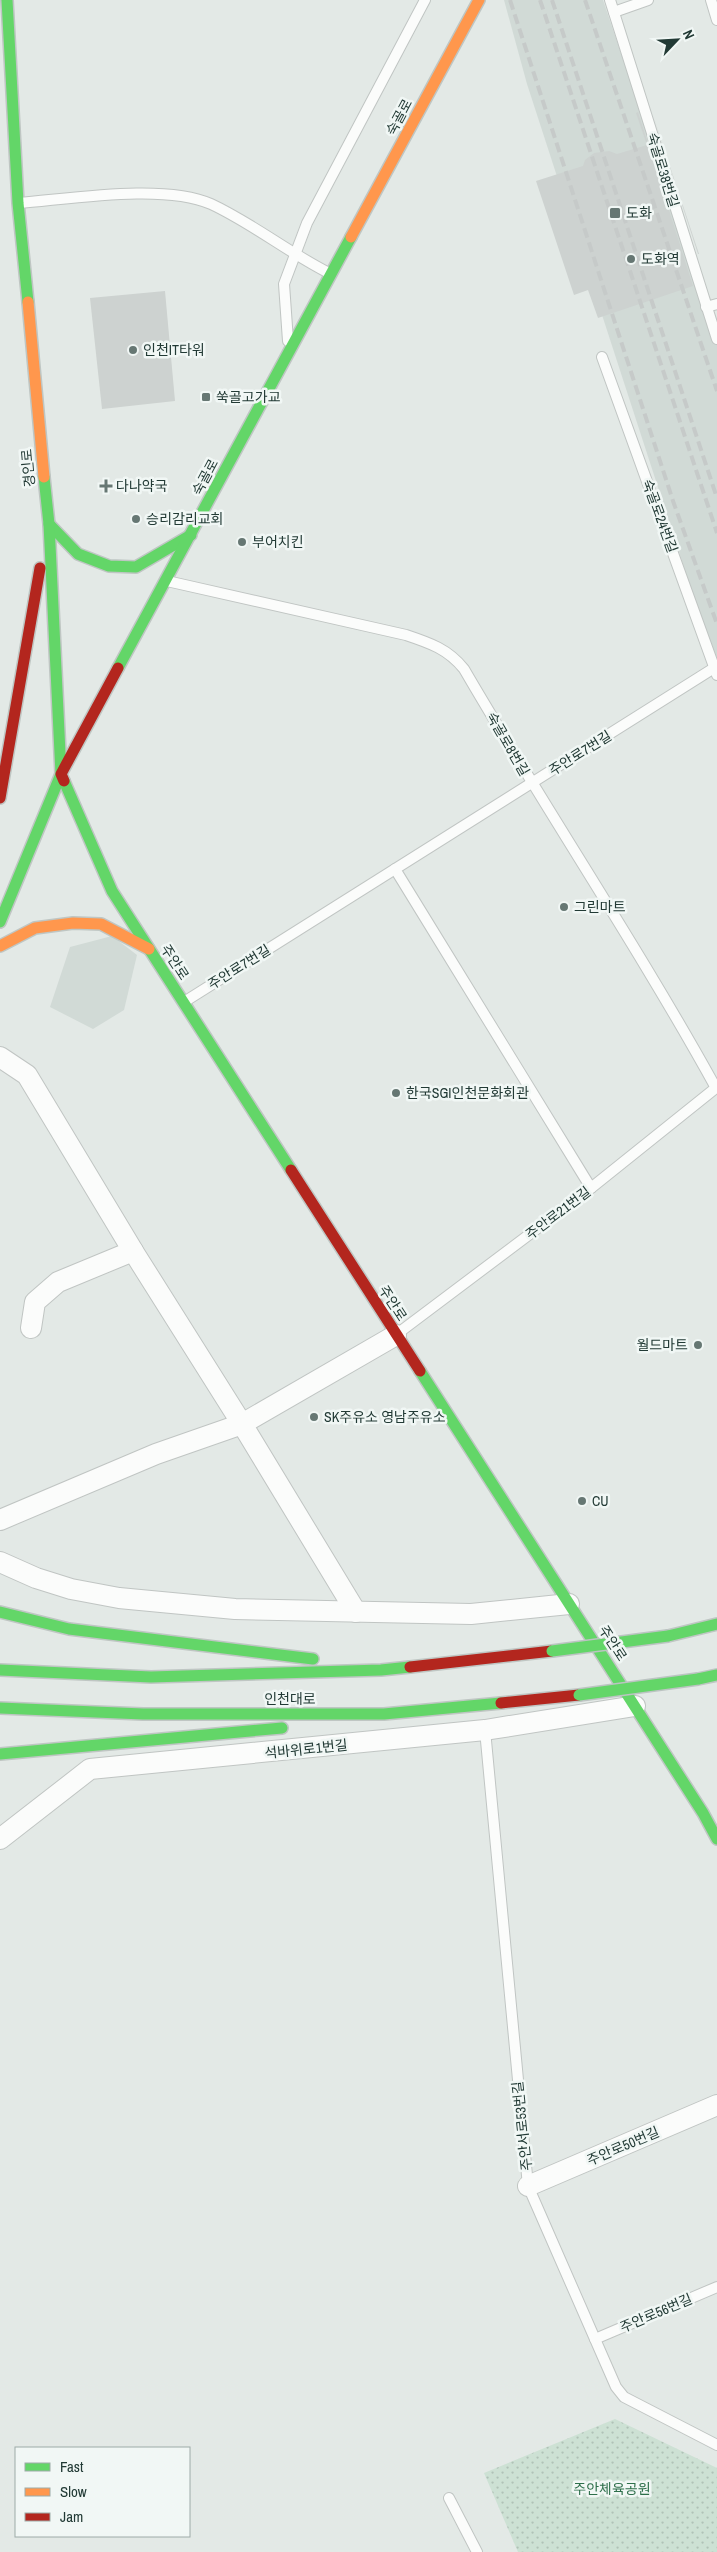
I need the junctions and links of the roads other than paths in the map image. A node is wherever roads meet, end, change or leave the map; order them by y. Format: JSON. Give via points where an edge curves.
{"nodes":[{"id":1,"x":7,"y":0,"type":"edge"},
{"id":2,"x":425,"y":0,"type":"edge"},
{"id":3,"x":479,"y":0,"type":"edge"},
{"id":4,"x":610,"y":0,"type":"edge"},
{"id":5,"x":648,"y":0,"type":"edge"},
{"id":6,"x":711,"y":0,"type":"edge"},
{"id":7,"x":614,"y":12,"type":"junction"},
{"id":8,"x":717,"y":20,"type":"edge"},
{"id":9,"x":18,"y":203,"type":"junction"},
{"id":10,"x":295,"y":253,"type":"junction"},
{"id":11,"x":332,"y":274,"type":"junction"},
{"id":12,"x":717,"y":304,"type":"edge"},
{"id":13,"x":706,"y":307,"type":"junction"},
{"id":14,"x":717,"y":339,"type":"edge"},
{"id":15,"x":289,"y":355,"type":"junction"},
{"id":16,"x":602,"y":357,"type":"dead end"},
{"id":17,"x":48,"y":524,"type":"junction"},
{"id":18,"x":191,"y":535,"type":"junction"},
{"id":19,"x":166,"y":581,"type":"junction"},
{"id":20,"x":716,"y":672,"type":"edge"},
{"id":21,"x":61,"y":774,"type":"junction"},
{"id":22,"x":531,"y":783,"type":"junction"},
{"id":23,"x":0,"y":798,"type":"edge"},
{"id":24,"x":395,"y":869,"type":"junction"},
{"id":25,"x":0,"y":922,"type":"edge"},
{"id":26,"x":0,"y":946,"type":"edge"},
{"id":27,"x":149,"y":949,"type":"junction"},
{"id":28,"x":183,"y":1002,"type":"junction"},
{"id":29,"x":0,"y":1057,"type":"edge"},
{"id":30,"x":717,"y":1087,"type":"edge"},
{"id":31,"x":591,"y":1188,"type":"junction"},
{"id":32,"x":133,"y":1251,"type":"junction"},
{"id":33,"x":31,"y":1328,"type":"dead end"},
{"id":34,"x":396,"y":1335,"type":"junction"},
{"id":35,"x":242,"y":1424,"type":"junction"},
{"id":36,"x":0,"y":1520,"type":"edge"},
{"id":37,"x":0,"y":1562,"type":"edge"},
{"id":38,"x":569,"y":1604,"type":"junction"},
{"id":39,"x":0,"y":1612,"type":"edge"},
{"id":40,"x":356,"y":1612,"type":"junction"},
{"id":41,"x":717,"y":1624,"type":"edge"},
{"id":42,"x":0,"y":1670,"type":"edge"},
{"id":43,"x":381,"y":1670,"type":"junction"},
{"id":44,"x":717,"y":1675,"type":"edge"},
{"id":45,"x":635,"y":1706,"type":"junction"},
{"id":46,"x":0,"y":1708,"type":"edge"},
{"id":47,"x":384,"y":1714,"type":"junction"},
{"id":48,"x":485,"y":1730,"type":"junction"},
{"id":49,"x":0,"y":1754,"type":"edge"},
{"id":50,"x":0,"y":1839,"type":"edge"},
{"id":51,"x":717,"y":1839,"type":"edge"},
{"id":52,"x":717,"y":2105,"type":"edge"},
{"id":53,"x":528,"y":2186,"type":"junction"},
{"id":54,"x":717,"y":2287,"type":"edge"},
{"id":55,"x":595,"y":2339,"type":"junction"},
{"id":56,"x":717,"y":2445,"type":"edge"},
{"id":57,"x":449,"y":2498,"type":"dead end"},
{"id":58,"x":477,"y":2552,"type":"edge"}],
"edges":[{"from":1,"to":9,"type":"main road","name":"경인로"},
{"from":2,"to":10,"type":"lane","via":[[307,223]]},
{"from":3,"to":11,"type":"main road","name":"숙골로"},
{"from":4,"to":7,"type":"lane","name":"숙골로38번길"},
{"from":5,"to":7,"type":"lane"},
{"from":6,"to":8,"type":"lane"},
{"from":7,"to":13,"type":"lane","name":"숙골로38번길"},
{"from":9,"to":10,"type":"lane","via":[[128,193],[186,197],[210,204]]},
{"from":9,"to":17,"type":"main road","name":"경인로"},
{"from":10,"to":11,"type":"lane"},
{"from":10,"to":15,"type":"lane","via":[[284,284]]},
{"from":11,"to":15,"type":"main road","name":"숙골로"},
{"from":12,"to":13,"type":"lane"},
{"from":13,"to":14,"type":"lane","name":"숙골로38번길"},
{"from":15,"to":18,"type":"main road","name":"숙골로"},
{"from":16,"to":20,"type":"lane","name":"숙골로24번길"},
{"from":17,"to":18,"type":"main road","via":[[78,554],[109,566],[136,567]]},
{"from":17,"to":21,"type":"main road","name":"경인로"},
{"from":17,"to":23,"type":"main road"},
{"from":18,"to":19,"type":"main road","name":"숙골로"},
{"from":19,"to":21,"type":"main road","name":"숙골로"},
{"from":19,"to":22,"type":"lane","name":"숙골로8번길","via":[[434,644],[453,655],[464,669]]},
{"from":20,"to":22,"type":"lane","name":"주안로7번길"},
{"from":21,"to":25,"type":"main road","name":"경인로"},
{"from":21,"to":27,"type":"main road","name":"주안로","via":[[112,891]]},
{"from":22,"to":24,"type":"lane","name":"주안로7번길"},
{"from":22,"to":30,"type":"lane","name":"숙골로8번길","via":[[673,1010]]},
{"from":24,"to":28,"type":"lane","name":"주안로7번길"},
{"from":24,"to":31,"type":"lane"},
{"from":26,"to":27,"type":"main road","via":[[35,928],[73,923],[101,924]]},
{"from":27,"to":28,"type":"main road","name":"주안로"},
{"from":28,"to":34,"type":"main road","name":"주안로"},
{"from":29,"to":32,"type":"street","via":[[28,1075]]},
{"from":30,"to":31,"type":"lane","name":"주안로21번길"},
{"from":31,"to":34,"type":"lane","name":"주안로21번길"},
{"from":32,"to":33,"type":"street","via":[[58,1282],[35,1302]]},
{"from":32,"to":35,"type":"street"},
{"from":34,"to":35,"type":"street"},
{"from":34,"to":38,"type":"main road","name":"주안로"},
{"from":35,"to":36,"type":"street","via":[[156,1454]]},
{"from":35,"to":40,"type":"street"},
{"from":37,"to":40,"type":"street","via":[[71,1589],[119,1598],[235,1609]]},
{"from":38,"to":40,"type":"street","via":[[471,1614]]},
{"from":38,"to":45,"type":"main road","name":"주안로"},
{"from":39,"to":43,"type":"main road","via":[[69,1629],[250,1650]]},
{"from":41,"to":43,"type":"main road","name":"인천대로","bridge":true,"via":[[668,1636]]},
{"from":42,"to":43,"type":"main road","name":"인천대로","via":[[151,1677]]},
{"from":44,"to":47,"type":"main road","name":"인천대로","bridge":true,"via":[[579,1695]]},
{"from":45,"to":48,"type":"street","name":"석바위로1번길"},
{"from":45,"to":51,"type":"main road","name":"주안로"},
{"from":46,"to":47,"type":"main road","name":"인천대로","via":[[143,1714]]},
{"from":47,"to":49,"type":"main road","via":[[244,1733]]},
{"from":48,"to":50,"type":"street","name":"석바위로1번길","via":[[90,1769]]},
{"from":48,"to":53,"type":"lane","name":"주안서로53번길"},
{"from":52,"to":53,"type":"street","name":"주안로50번길"},
{"from":53,"to":55,"type":"lane","name":"주안서로53번길"},
{"from":54,"to":55,"type":"lane","name":"주안로56번길"},
{"from":55,"to":56,"type":"lane","name":"주안서로53번길","via":[[616,2387],[624,2396]]},
{"from":57,"to":58,"type":"lane"}]}
